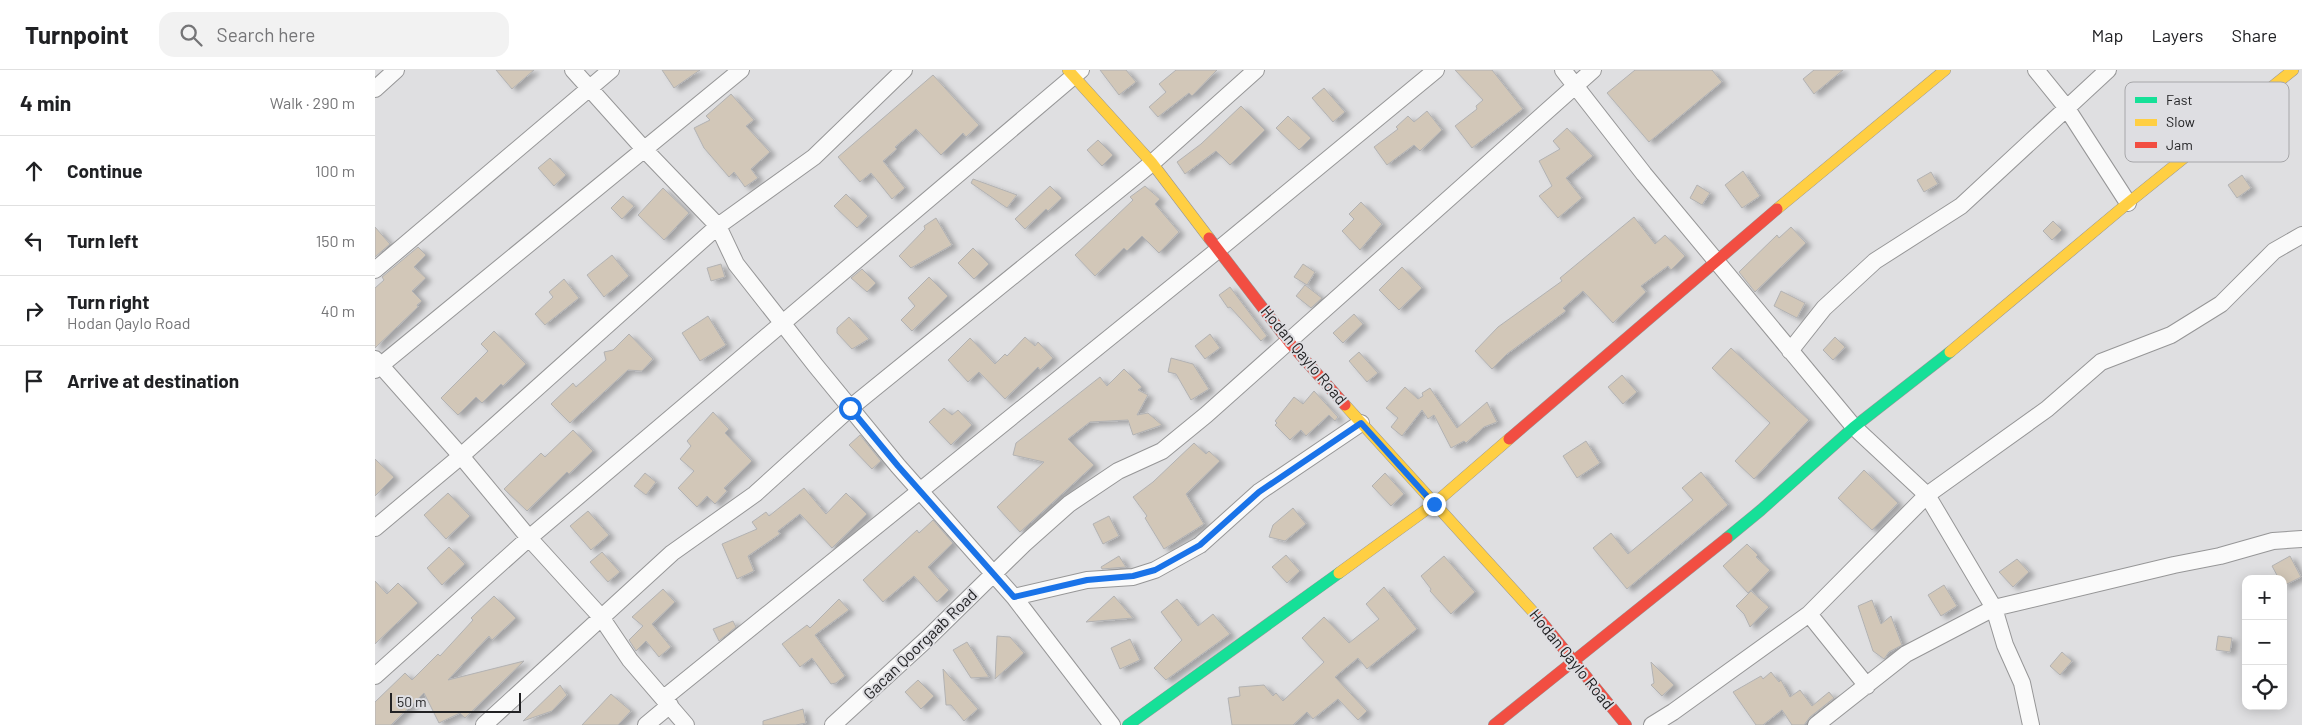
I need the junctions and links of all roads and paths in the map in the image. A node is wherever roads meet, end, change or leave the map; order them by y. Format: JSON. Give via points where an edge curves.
{"nodes":[{"id":1,"x":396,"y":70,"type":"edge"},
{"id":2,"x":573,"y":70,"type":"edge"},
{"id":3,"x":611,"y":70,"type":"edge"},
{"id":4,"x":741,"y":70,"type":"edge"},
{"id":5,"x":904,"y":70,"type":"edge"},
{"id":6,"x":1256,"y":70,"type":"edge"},
{"id":7,"x":1436,"y":70,"type":"edge"},
{"id":8,"x":1563,"y":70,"type":"edge"},
{"id":9,"x":1593,"y":70,"type":"edge"},
{"id":10,"x":1945,"y":70,"type":"edge"},
{"id":11,"x":2036,"y":70,"type":"edge"},
{"id":12,"x":2108,"y":70,"type":"edge"},
{"id":13,"x":2293,"y":70,"type":"edge"},
{"id":14,"x":1074,"y":72,"type":"edge"},
{"id":15,"x":2278,"y":82,"type":"edge"},
{"id":16,"x":1573,"y":86,"type":"junction"},
{"id":17,"x":589,"y":88,"type":"junction"},
{"id":18,"x":375,"y":89,"type":"edge"},
{"id":19,"x":2067,"y":107,"type":"junction"},
{"id":20,"x":643,"y":148,"type":"junction"},
{"id":21,"x":2179,"y":162,"type":"edge"},
{"id":22,"x":1152,"y":163,"type":"junction"},
{"id":23,"x":2128,"y":203,"type":"junction"},
{"id":24,"x":718,"y":226,"type":"junction"},
{"id":25,"x":2302,"y":235,"type":"edge"},
{"id":26,"x":1219,"y":249,"type":"junction"},
{"id":27,"x":1715,"y":261,"type":"junction"},
{"id":28,"x":375,"y":270,"type":"edge"},
{"id":29,"x":782,"y":322,"type":"junction"},
{"id":30,"x":1289,"y":342,"type":"junction"},
{"id":31,"x":1790,"y":351,"type":"junction"},
{"id":32,"x":377,"y":365,"type":"edge"},
{"id":33,"x":850,"y":408,"type":"junction"},
{"id":34,"x":1361,"y":423,"type":"junction"},
{"id":35,"x":1855,"y":428,"type":"junction"},
{"id":36,"x":461,"y":456,"type":"junction"},
{"id":37,"x":920,"y":490,"type":"junction"},
{"id":38,"x":1927,"y":495,"type":"junction"},
{"id":39,"x":1434,"y":504,"type":"junction"},
{"id":40,"x":375,"y":528,"type":"edge"},
{"id":41,"x":529,"y":538,"type":"junction"},
{"id":42,"x":2302,"y":540,"type":"edge"},
{"id":43,"x":993,"y":573,"type":"junction"},
{"id":44,"x":1014,"y":597,"type":"junction"},
{"id":45,"x":1994,"y":608,"type":"junction"},
{"id":46,"x":1809,"y":614,"type":"junction"},
{"id":47,"x":601,"y":617,"type":"junction"},
{"id":48,"x":1572,"y":661,"type":"junction"},
{"id":49,"x":375,"y":676,"type":"edge"},
{"id":50,"x":1867,"y":686,"type":"junction"},
{"id":51,"x":667,"y":701,"type":"junction"},
{"id":52,"x":484,"y":725,"type":"edge"},
{"id":53,"x":646,"y":725,"type":"edge"},
{"id":54,"x":686,"y":725,"type":"edge"},
{"id":55,"x":833,"y":725,"type":"edge"},
{"id":56,"x":1112,"y":725,"type":"edge"},
{"id":57,"x":1128,"y":725,"type":"edge"},
{"id":58,"x":1494,"y":725,"type":"edge"},
{"id":59,"x":1626,"y":725,"type":"edge"},
{"id":60,"x":1652,"y":725,"type":"edge"},
{"id":61,"x":1816,"y":725,"type":"edge"},
{"id":62,"x":2031,"y":725,"type":"edge"}],
"edges":[{"from":1,"to":18,"type":"street"},
{"from":2,"to":17,"type":"street"},
{"from":3,"to":17,"type":"street"},
{"from":4,"to":20,"type":"street"},
{"from":5,"to":24,"type":"street","via":[[814,157]]},
{"from":6,"to":22,"type":"street"},
{"from":7,"to":26,"type":"street"},
{"from":8,"to":16,"type":"street"},
{"from":9,"to":16,"type":"street","name":"Gacan Qoorgaab Road"},
{"from":10,"to":27,"type":"street"},
{"from":11,"to":19,"type":"street"},
{"from":12,"to":19,"type":"street"},
{"from":13,"to":15,"type":"street"},
{"from":14,"to":22,"type":"street","name":"Hodan Qaylo Road"},
{"from":14,"to":29,"type":"street"},
{"from":16,"to":27,"type":"street"},
{"from":16,"to":30,"type":"street","name":"Gacan Qoorgaab Road"},
{"from":17,"to":20,"type":"street"},
{"from":17,"to":28,"type":"street"},
{"from":19,"to":23,"type":"street"},
{"from":19,"to":31,"type":"street","via":[[1961,206],[1875,261],[1824,308]]},
{"from":20,"to":24,"type":"street"},
{"from":20,"to":32,"type":"street"},
{"from":21,"to":23,"type":"street"},
{"from":22,"to":26,"type":"street","name":"Hodan Qaylo Road"},
{"from":22,"to":33,"type":"street"},
{"from":23,"to":35,"type":"street","via":[[1978,330]]},
{"from":24,"to":29,"type":"street","via":[[736,264]]},
{"from":24,"to":36,"type":"street"},
{"from":25,"to":38,"type":"street","via":[[2274,251],[2221,304],[2171,335],[2101,362],[2047,409]]},
{"from":26,"to":30,"type":"street","name":"Hodan Qaylo Road"},
{"from":26,"to":37,"type":"street"},
{"from":27,"to":31,"type":"street"},
{"from":27,"to":39,"type":"street"},
{"from":29,"to":33,"type":"street"},
{"from":29,"to":41,"type":"street"},
{"from":30,"to":34,"type":"street","name":"Hodan Qaylo Road"},
{"from":30,"to":43,"type":"street","name":"Gacan Qoorgaab Road","via":[[1163,450],[1118,472],[1069,504]]},
{"from":31,"to":35,"type":"street"},
{"from":32,"to":36,"type":"street"},
{"from":33,"to":37,"type":"street"},
{"from":33,"to":47,"type":"street","via":[[755,494],[673,553]]},
{"from":34,"to":39,"type":"street","name":"Hodan Qaylo Road"},
{"from":34,"to":44,"type":"street","via":[[1259,492],[1200,545],[1155,570],[1133,576],[1087,580]]},
{"from":35,"to":38,"type":"street"},
{"from":35,"to":48,"type":"street","via":[[1761,510]]},
{"from":36,"to":40,"type":"street"},
{"from":36,"to":41,"type":"street"},
{"from":37,"to":43,"type":"street"},
{"from":37,"to":51,"type":"street"},
{"from":38,"to":45,"type":"street"},
{"from":38,"to":46,"type":"street"},
{"from":39,"to":48,"type":"street","name":"Hodan Qaylo Road","via":[[1529,606]]},
{"from":39,"to":57,"type":"street"},
{"from":41,"to":47,"type":"street"},
{"from":41,"to":49,"type":"street"},
{"from":42,"to":45,"type":"street","via":[[2273,541]]},
{"from":43,"to":44,"type":"street"},
{"from":43,"to":55,"type":"street","name":"Gacan Qoorgaab Road"},
{"from":44,"to":56,"type":"street"},
{"from":45,"to":50,"type":"street","via":[[1906,654]]},
{"from":45,"to":62,"type":"street","via":[[2005,645],[2022,683]]},
{"from":46,"to":50,"type":"street"},
{"from":46,"to":60,"type":"street"},
{"from":47,"to":51,"type":"street","via":[[630,660]]},
{"from":47,"to":52,"type":"street"},
{"from":48,"to":58,"type":"street"},
{"from":48,"to":59,"type":"street","name":"Hodan Qaylo Road"},
{"from":50,"to":61,"type":"street"},
{"from":51,"to":53,"type":"street"},
{"from":51,"to":54,"type":"street"}]}
